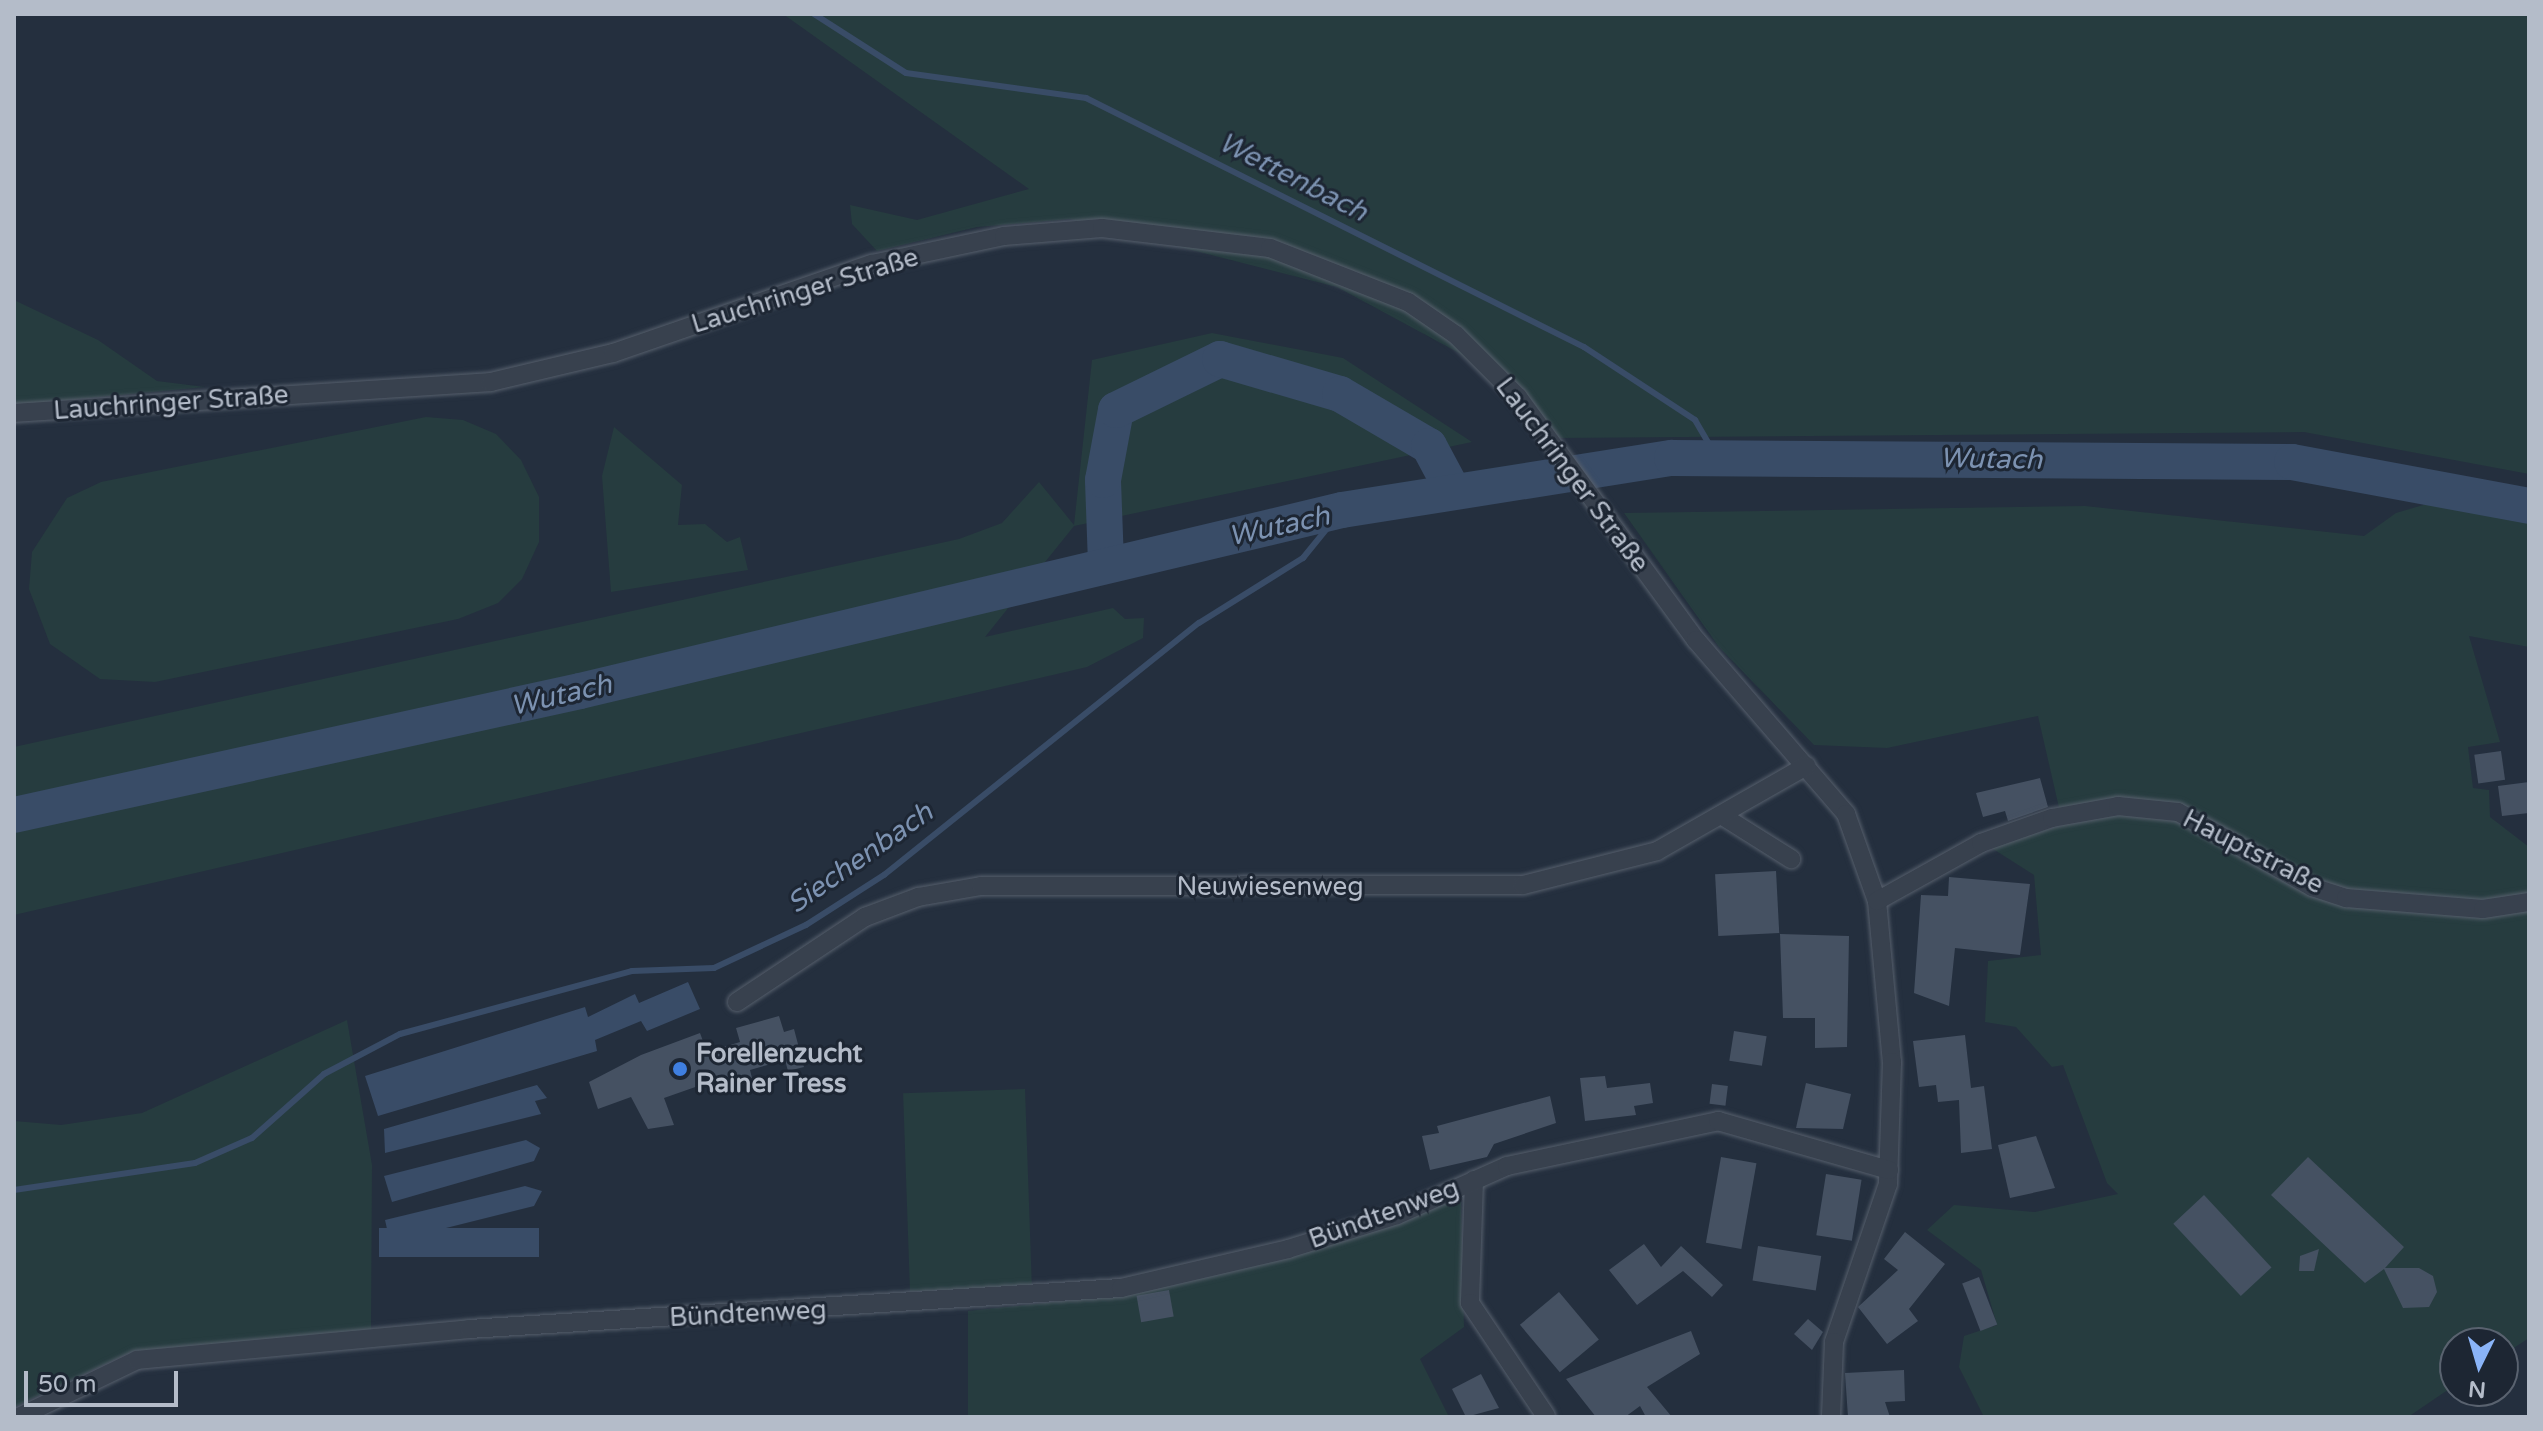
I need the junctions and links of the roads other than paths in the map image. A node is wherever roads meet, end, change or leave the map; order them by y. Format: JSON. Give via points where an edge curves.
{"nodes":[{"id":1,"x":14,"y":413,"type":"edge"},
{"id":2,"x":1806,"y":766,"type":"junction"},
{"id":3,"x":1721,"y":815,"type":"junction"},
{"id":4,"x":1791,"y":859,"type":"dead end"},
{"id":5,"x":1877,"y":901,"type":"junction"},
{"id":6,"x":2529,"y":902,"type":"edge"},
{"id":7,"x":737,"y":1002,"type":"dead end"},
{"id":8,"x":1889,"y":1170,"type":"junction"},
{"id":9,"x":1474,"y":1180,"type":"junction"},
{"id":10,"x":1546,"y":1416,"type":"edge"},
{"id":11,"x":19,"y":1417,"type":"edge"},
{"id":12,"x":1831,"y":1417,"type":"edge"}],
"edges":[{"from":1,"to":2,"type":"street","name":"Lauchringer Straße","via":[[491,382],[613,353],[872,264],[1004,236],[1102,228],[1270,248],[1355,277],[1456,335],[1537,421],[1656,589]]},
{"from":2,"to":3,"type":"street","name":"Neuwiesenweg"},
{"from":2,"to":5,"type":"street","via":[[1846,814]]},
{"from":3,"to":4,"type":"street"},
{"from":3,"to":7,"type":"street","name":"Neuwiesenweg","via":[[1657,851],[1523,885],[949,890],[865,917]]},
{"from":5,"to":6,"type":"street","name":"Hauptstraße","via":[[1981,843],[2052,818],[2118,806],[2178,812],[2312,887],[2346,898],[2505,906]]},
{"from":5,"to":8,"type":"street","via":[[1892,1062]]},
{"from":8,"to":9,"type":"street","name":"Bündtenweg","via":[[1718,1121],[1507,1166]]},
{"from":8,"to":12,"type":"street","via":[[1879,1219],[1834,1342]]},
{"from":9,"to":10,"type":"street","name":"Bündtenweg","via":[[1470,1303]]},
{"from":9,"to":11,"type":"street","name":"Bündtenweg","via":[[1288,1249],[1121,1288],[469,1329],[137,1360]]}]}
